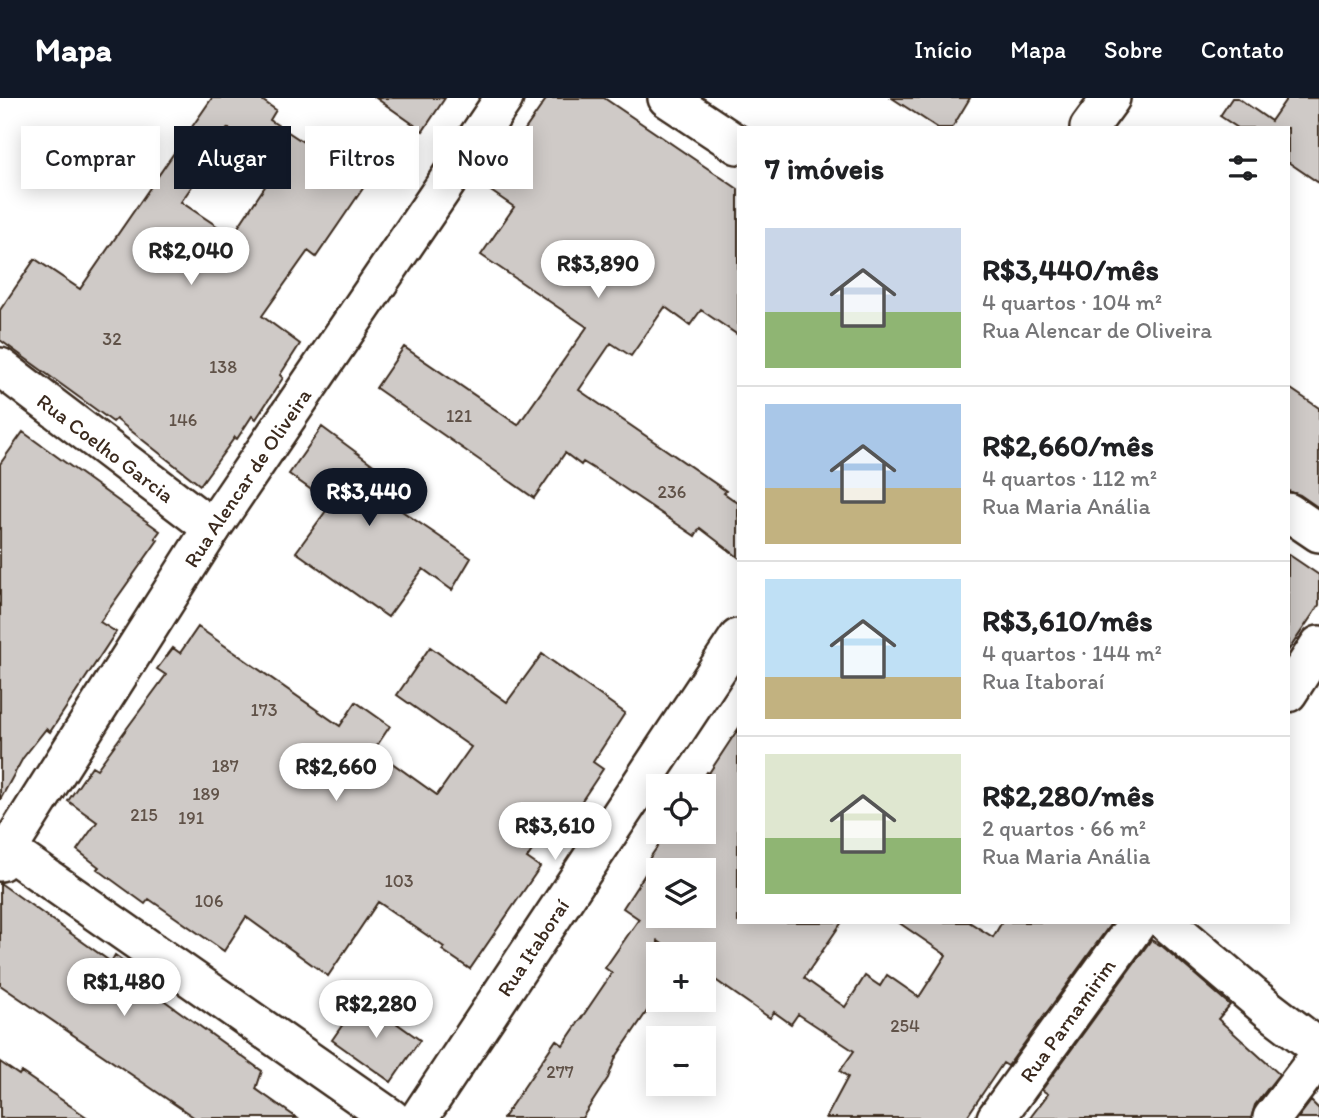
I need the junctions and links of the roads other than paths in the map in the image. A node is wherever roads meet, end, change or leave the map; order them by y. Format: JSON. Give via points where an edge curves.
{"nodes":[{"id":1,"x":504,"y":98,"type":"edge"},
{"id":2,"x":667,"y":98,"type":"edge"},
{"id":3,"x":1111,"y":98,"type":"edge"},
{"id":4,"x":1090,"y":126,"type":"edge"},
{"id":5,"x":737,"y":144,"type":"edge"},
{"id":6,"x":0,"y":367,"type":"edge"},
{"id":7,"x":1290,"y":513,"type":"edge"},
{"id":8,"x":212,"y":528,"type":"junction"},
{"id":9,"x":1319,"y":533,"type":"edge"},
{"id":10,"x":737,"y":640,"type":"edge"},
{"id":11,"x":1319,"y":645,"type":"edge"},
{"id":12,"x":1290,"y":690,"type":"edge"},
{"id":13,"x":3,"y":852,"type":"edge"},
{"id":14,"x":1137,"y":924,"type":"edge"},
{"id":15,"x":1168,"y":924,"type":"edge"},
{"id":16,"x":1319,"y":1048,"type":"edge"},
{"id":17,"x":1319,"y":1056,"type":"edge"},
{"id":18,"x":391,"y":1118,"type":"edge"},
{"id":19,"x":419,"y":1118,"type":"edge"},
{"id":20,"x":996,"y":1118,"type":"edge"},
{"id":21,"x":1272,"y":1118,"type":"edge"}],
"edges":[{"from":1,"to":8,"type":"street","name":"Rua Alencar de Oliveira"},
{"from":2,"to":5,"type":"street"},
{"from":3,"to":4,"type":"street"},
{"from":6,"to":8,"type":"street","name":"Rua Coelho Garcia"},
{"from":7,"to":9,"type":"street"},
{"from":8,"to":13,"type":"street","name":"Rua Alencar de Oliveira"},
{"from":10,"to":19,"type":"street","name":"Rua Itaboraí"},
{"from":11,"to":12,"type":"street"},
{"from":13,"to":18,"type":"street"},
{"from":14,"to":20,"type":"street","name":"Rua Parnamirim"},
{"from":15,"to":16,"type":"street"},
{"from":17,"to":21,"type":"street"}]}
